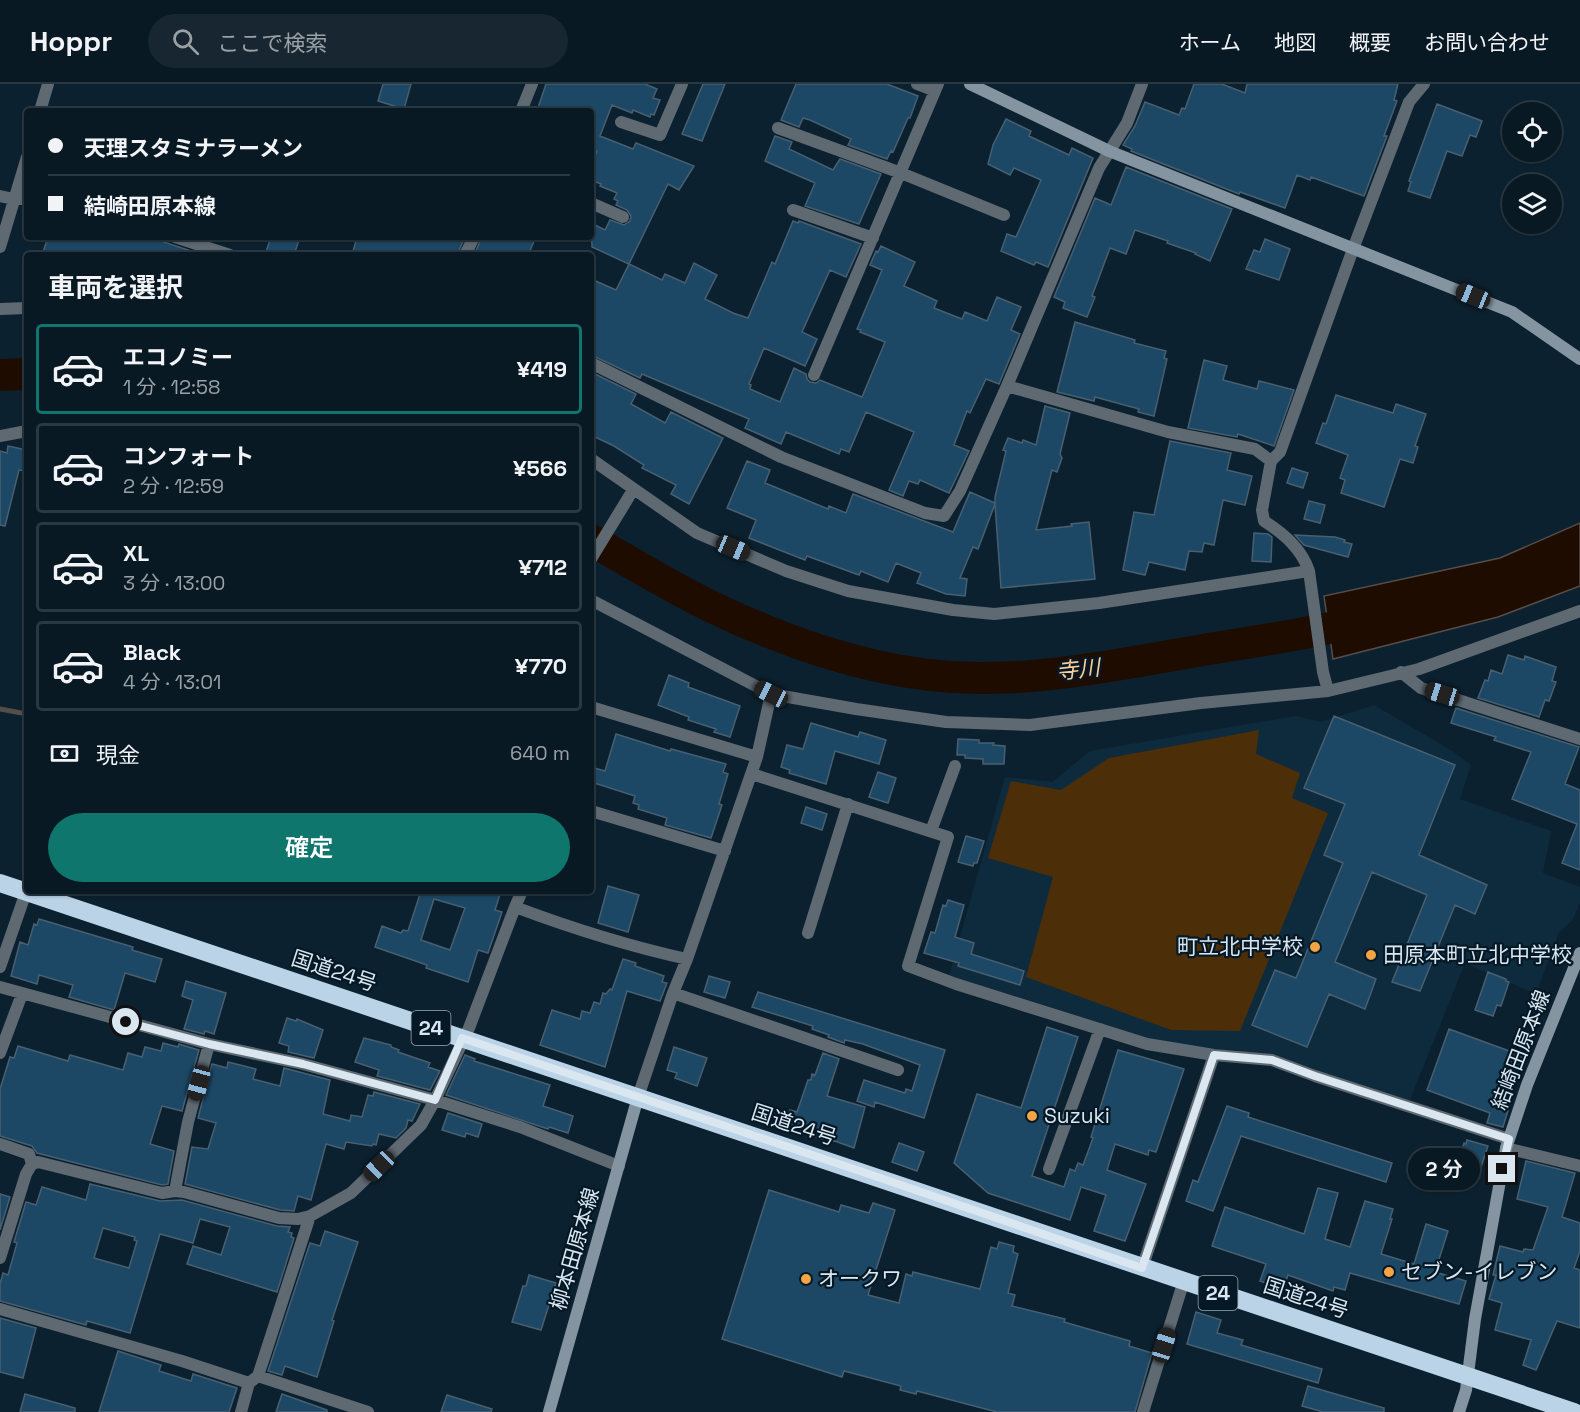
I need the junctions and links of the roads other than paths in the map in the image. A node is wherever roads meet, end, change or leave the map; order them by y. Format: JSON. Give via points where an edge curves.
{"nodes":[{"id":1,"x":48,"y":84,"type":"edge"},
{"id":2,"x":531,"y":84,"type":"edge"},
{"id":3,"x":682,"y":84,"type":"edge"},
{"id":4,"x":916,"y":84,"type":"edge"},
{"id":5,"x":970,"y":84,"type":"edge"},
{"id":6,"x":1142,"y":84,"type":"edge"},
{"id":7,"x":1419,"y":85,"type":"edge"},
{"id":8,"x":936,"y":87,"type":"edge"},
{"id":9,"x":41,"y":108,"type":"edge"},
{"id":10,"x":522,"y":108,"type":"edge"},
{"id":11,"x":621,"y":122,"type":"dead end"},
{"id":12,"x":778,"y":128,"type":"dead end"},
{"id":13,"x":1109,"y":151,"type":"junction"},
{"id":14,"x":24,"y":167,"type":"edge"},
{"id":15,"x":901,"y":173,"type":"junction"},
{"id":16,"x":0,"y":196,"type":"edge"},
{"id":17,"x":14,"y":199,"type":"junction"},
{"id":18,"x":24,"y":199,"type":"edge"},
{"id":19,"x":594,"y":204,"type":"edge"},
{"id":20,"x":793,"y":210,"type":"dead end"},
{"id":21,"x":1004,"y":215,"type":"dead end"},
{"id":22,"x":623,"y":217,"type":"dead end"},
{"id":23,"x":873,"y":238,"type":"junction"},
{"id":24,"x":184,"y":240,"type":"edge"},
{"id":25,"x":0,"y":247,"type":"edge"},
{"id":26,"x":1353,"y":249,"type":"junction"},
{"id":27,"x":221,"y":252,"type":"edge"},
{"id":28,"x":24,"y":308,"type":"edge"},
{"id":29,"x":0,"y":309,"type":"edge"},
{"id":30,"x":1580,"y":360,"type":"edge"},
{"id":31,"x":594,"y":364,"type":"edge"},
{"id":32,"x":814,"y":375,"type":"dead end"},
{"id":33,"x":1007,"y":386,"type":"junction"},
{"id":34,"x":24,"y":432,"type":"edge"},
{"id":35,"x":0,"y":436,"type":"edge"},
{"id":36,"x":594,"y":461,"type":"edge"},
{"id":37,"x":1271,"y":461,"type":"junction"},
{"id":38,"x":631,"y":492,"type":"junction"},
{"id":39,"x":594,"y":554,"type":"edge"},
{"id":40,"x":1309,"y":571,"type":"junction"},
{"id":41,"x":594,"y":602,"type":"edge"},
{"id":42,"x":1580,"y":611,"type":"edge"},
{"id":43,"x":1401,"y":672,"type":"junction"},
{"id":44,"x":1328,"y":691,"type":"junction"},
{"id":45,"x":771,"y":694,"type":"junction"},
{"id":46,"x":594,"y":708,"type":"edge"},
{"id":47,"x":1580,"y":739,"type":"edge"},
{"id":48,"x":758,"y":757,"type":"junction"},
{"id":49,"x":955,"y":766,"type":"dead end"},
{"id":50,"x":752,"y":774,"type":"junction"},
{"id":51,"x":848,"y":804,"type":"junction"},
{"id":52,"x":594,"y":812,"type":"edge"},
{"id":53,"x":932,"y":831,"type":"junction"},
{"id":54,"x":725,"y":851,"type":"junction"},
{"id":55,"x":0,"y":883,"type":"edge"},
{"id":56,"x":24,"y":891,"type":"edge"},
{"id":57,"x":25,"y":894,"type":"edge"},
{"id":58,"x":32,"y":894,"type":"edge"},
{"id":59,"x":521,"y":894,"type":"edge"},
{"id":60,"x":515,"y":908,"type":"junction"},
{"id":61,"x":808,"y":933,"type":"dead end"},
{"id":62,"x":1580,"y":952,"type":"edge"},
{"id":63,"x":687,"y":959,"type":"junction"},
{"id":64,"x":0,"y":966,"type":"edge"},
{"id":65,"x":0,"y":987,"type":"edge"},
{"id":66,"x":673,"y":993,"type":"junction"},
{"id":67,"x":22,"y":994,"type":"junction"},
{"id":68,"x":1100,"y":1029,"type":"junction"},
{"id":69,"x":462,"y":1038,"type":"junction"},
{"id":70,"x":209,"y":1044,"type":"junction"},
{"id":71,"x":0,"y":1053,"type":"edge"},
{"id":72,"x":1214,"y":1055,"type":"junction"},
{"id":73,"x":898,"y":1070,"type":"dead end"},
{"id":74,"x":638,"y":1097,"type":"junction"},
{"id":75,"x":435,"y":1100,"type":"junction"},
{"id":76,"x":0,"y":1144,"type":"edge"},
{"id":77,"x":1508,"y":1144,"type":"junction"},
{"id":78,"x":32,"y":1164,"type":"junction"},
{"id":79,"x":619,"y":1166,"type":"junction"},
{"id":80,"x":1580,"y":1167,"type":"edge"},
{"id":81,"x":1049,"y":1169,"type":"dead end"},
{"id":82,"x":175,"y":1191,"type":"junction"},
{"id":83,"x":310,"y":1216,"type":"junction"},
{"id":84,"x":0,"y":1258,"type":"edge"},
{"id":85,"x":1142,"y":1268,"type":"junction"},
{"id":86,"x":1186,"y":1282,"type":"junction"},
{"id":87,"x":0,"y":1309,"type":"edge"},
{"id":88,"x":1467,"y":1377,"type":"junction"},
{"id":89,"x":253,"y":1379,"type":"junction"},
{"id":90,"x":241,"y":1412,"type":"edge"},
{"id":91,"x":368,"y":1412,"type":"edge"},
{"id":92,"x":549,"y":1412,"type":"edge"},
{"id":93,"x":1143,"y":1412,"type":"edge"},
{"id":94,"x":1459,"y":1412,"type":"edge"},
{"id":95,"x":1574,"y":1412,"type":"edge"}],
"edges":[{"from":1,"to":9,"type":"street"},
{"from":2,"to":10,"type":"street"},
{"from":3,"to":11,"type":"street","via":[[660,135]]},
{"from":4,"to":8,"type":"street"},
{"from":5,"to":13,"type":"main road"},
{"from":6,"to":13,"type":"street","via":[[1127,123]]},
{"from":7,"to":26,"type":"street"},
{"from":8,"to":15,"type":"street"},
{"from":12,"to":15,"type":"street"},
{"from":13,"to":26,"type":"main road"},
{"from":13,"to":33,"type":"street"},
{"from":14,"to":17,"type":"street"},
{"from":15,"to":21,"type":"street"},
{"from":15,"to":23,"type":"street"},
{"from":16,"to":17,"type":"street"},
{"from":17,"to":18,"type":"street"},
{"from":17,"to":25,"type":"street"},
{"from":19,"to":22,"type":"street"},
{"from":20,"to":23,"type":"street"},
{"from":23,"to":32,"type":"street"},
{"from":24,"to":27,"type":"street"},
{"from":26,"to":30,"type":"main road","via":[[1512,312]]},
{"from":26,"to":37,"type":"street","via":[[1280,452]]},
{"from":28,"to":29,"type":"street"},
{"from":31,"to":33,"type":"street","via":[[781,457],[925,513],[944,516],[960,491]]},
{"from":33,"to":37,"type":"street","via":[[1168,432],[1255,449]]},
{"from":34,"to":35,"type":"street"},
{"from":36,"to":38,"type":"street"},
{"from":37,"to":40,"type":"street","via":[[1262,510],[1264,521],[1282,533],[1304,557]]},
{"from":38,"to":39,"type":"street"},
{"from":38,"to":40,"type":"street","via":[[697,533],[786,571],[848,591],[953,610],[994,614],[1099,603]]},
{"from":40,"to":44,"type":"street"},
{"from":41,"to":45,"type":"street"},
{"from":42,"to":43,"type":"street"},
{"from":43,"to":44,"type":"street"},
{"from":43,"to":47,"type":"street","via":[[1421,688]]},
{"from":44,"to":45,"type":"street","via":[[1030,724],[946,722]]},
{"from":45,"to":48,"type":"street"},
{"from":46,"to":48,"type":"street"},
{"from":48,"to":50,"type":"street"},
{"from":49,"to":53,"type":"street"},
{"from":50,"to":51,"type":"street"},
{"from":50,"to":54,"type":"street"},
{"from":51,"to":53,"type":"street"},
{"from":51,"to":61,"type":"street"},
{"from":52,"to":54,"type":"street"},
{"from":53,"to":68,"type":"street","via":[[948,837],[908,966]]},
{"from":54,"to":63,"type":"street"},
{"from":55,"to":56,"type":"highway","name":"国道24号","number":"24"},
{"from":57,"to":64,"type":"street"},
{"from":58,"to":69,"type":"highway","name":"国道24号","number":"24"},
{"from":59,"to":60,"type":"street"},
{"from":60,"to":63,"type":"street","via":[[578,930]]},
{"from":60,"to":69,"type":"street"},
{"from":62,"to":77,"type":"main road","name":"結崎田原本線"},
{"from":63,"to":66,"type":"street"},
{"from":65,"to":67,"type":"street"},
{"from":66,"to":73,"type":"street"},
{"from":66,"to":74,"type":"street"},
{"from":67,"to":70,"type":"street"},
{"from":67,"to":71,"type":"street"},
{"from":68,"to":72,"type":"street","via":[[1148,1044]]},
{"from":68,"to":81,"type":"street"},
{"from":69,"to":74,"type":"highway","name":"国道24号","number":"24"},
{"from":69,"to":75,"type":"street"},
{"from":70,"to":75,"type":"street","via":[[303,1064]]},
{"from":70,"to":82,"type":"street"},
{"from":72,"to":77,"type":"street","via":[[1272,1060]]},
{"from":72,"to":85,"type":"street"},
{"from":74,"to":79,"type":"main road","name":"柳本田原本線"},
{"from":74,"to":85,"type":"highway","name":"国道24号","number":"24"},
{"from":75,"to":79,"type":"street","via":[[520,1127]]},
{"from":75,"to":83,"type":"street","via":[[421,1125],[351,1193]]},
{"from":76,"to":78,"type":"street","via":[[29,1154]]},
{"from":77,"to":80,"type":"street"},
{"from":77,"to":88,"type":"main road","name":"結崎田原本線"},
{"from":78,"to":82,"type":"street","via":[[38,1162],[162,1193]]},
{"from":78,"to":84,"type":"street"},
{"from":79,"to":92,"type":"main road","name":"柳本田原本線"},
{"from":82,"to":83,"type":"street","via":[[279,1218]]},
{"from":83,"to":89,"type":"street"},
{"from":85,"to":86,"type":"highway","name":"国道24号","number":"24"},
{"from":86,"to":88,"type":"highway","name":"国道24号","number":"24"},
{"from":86,"to":93,"type":"street"},
{"from":87,"to":89,"type":"street"},
{"from":88,"to":94,"type":"main road","name":"結崎田原本線"},
{"from":88,"to":95,"type":"highway","name":"国道24号","number":"24"},
{"from":89,"to":90,"type":"street"},
{"from":89,"to":91,"type":"street"}]}
